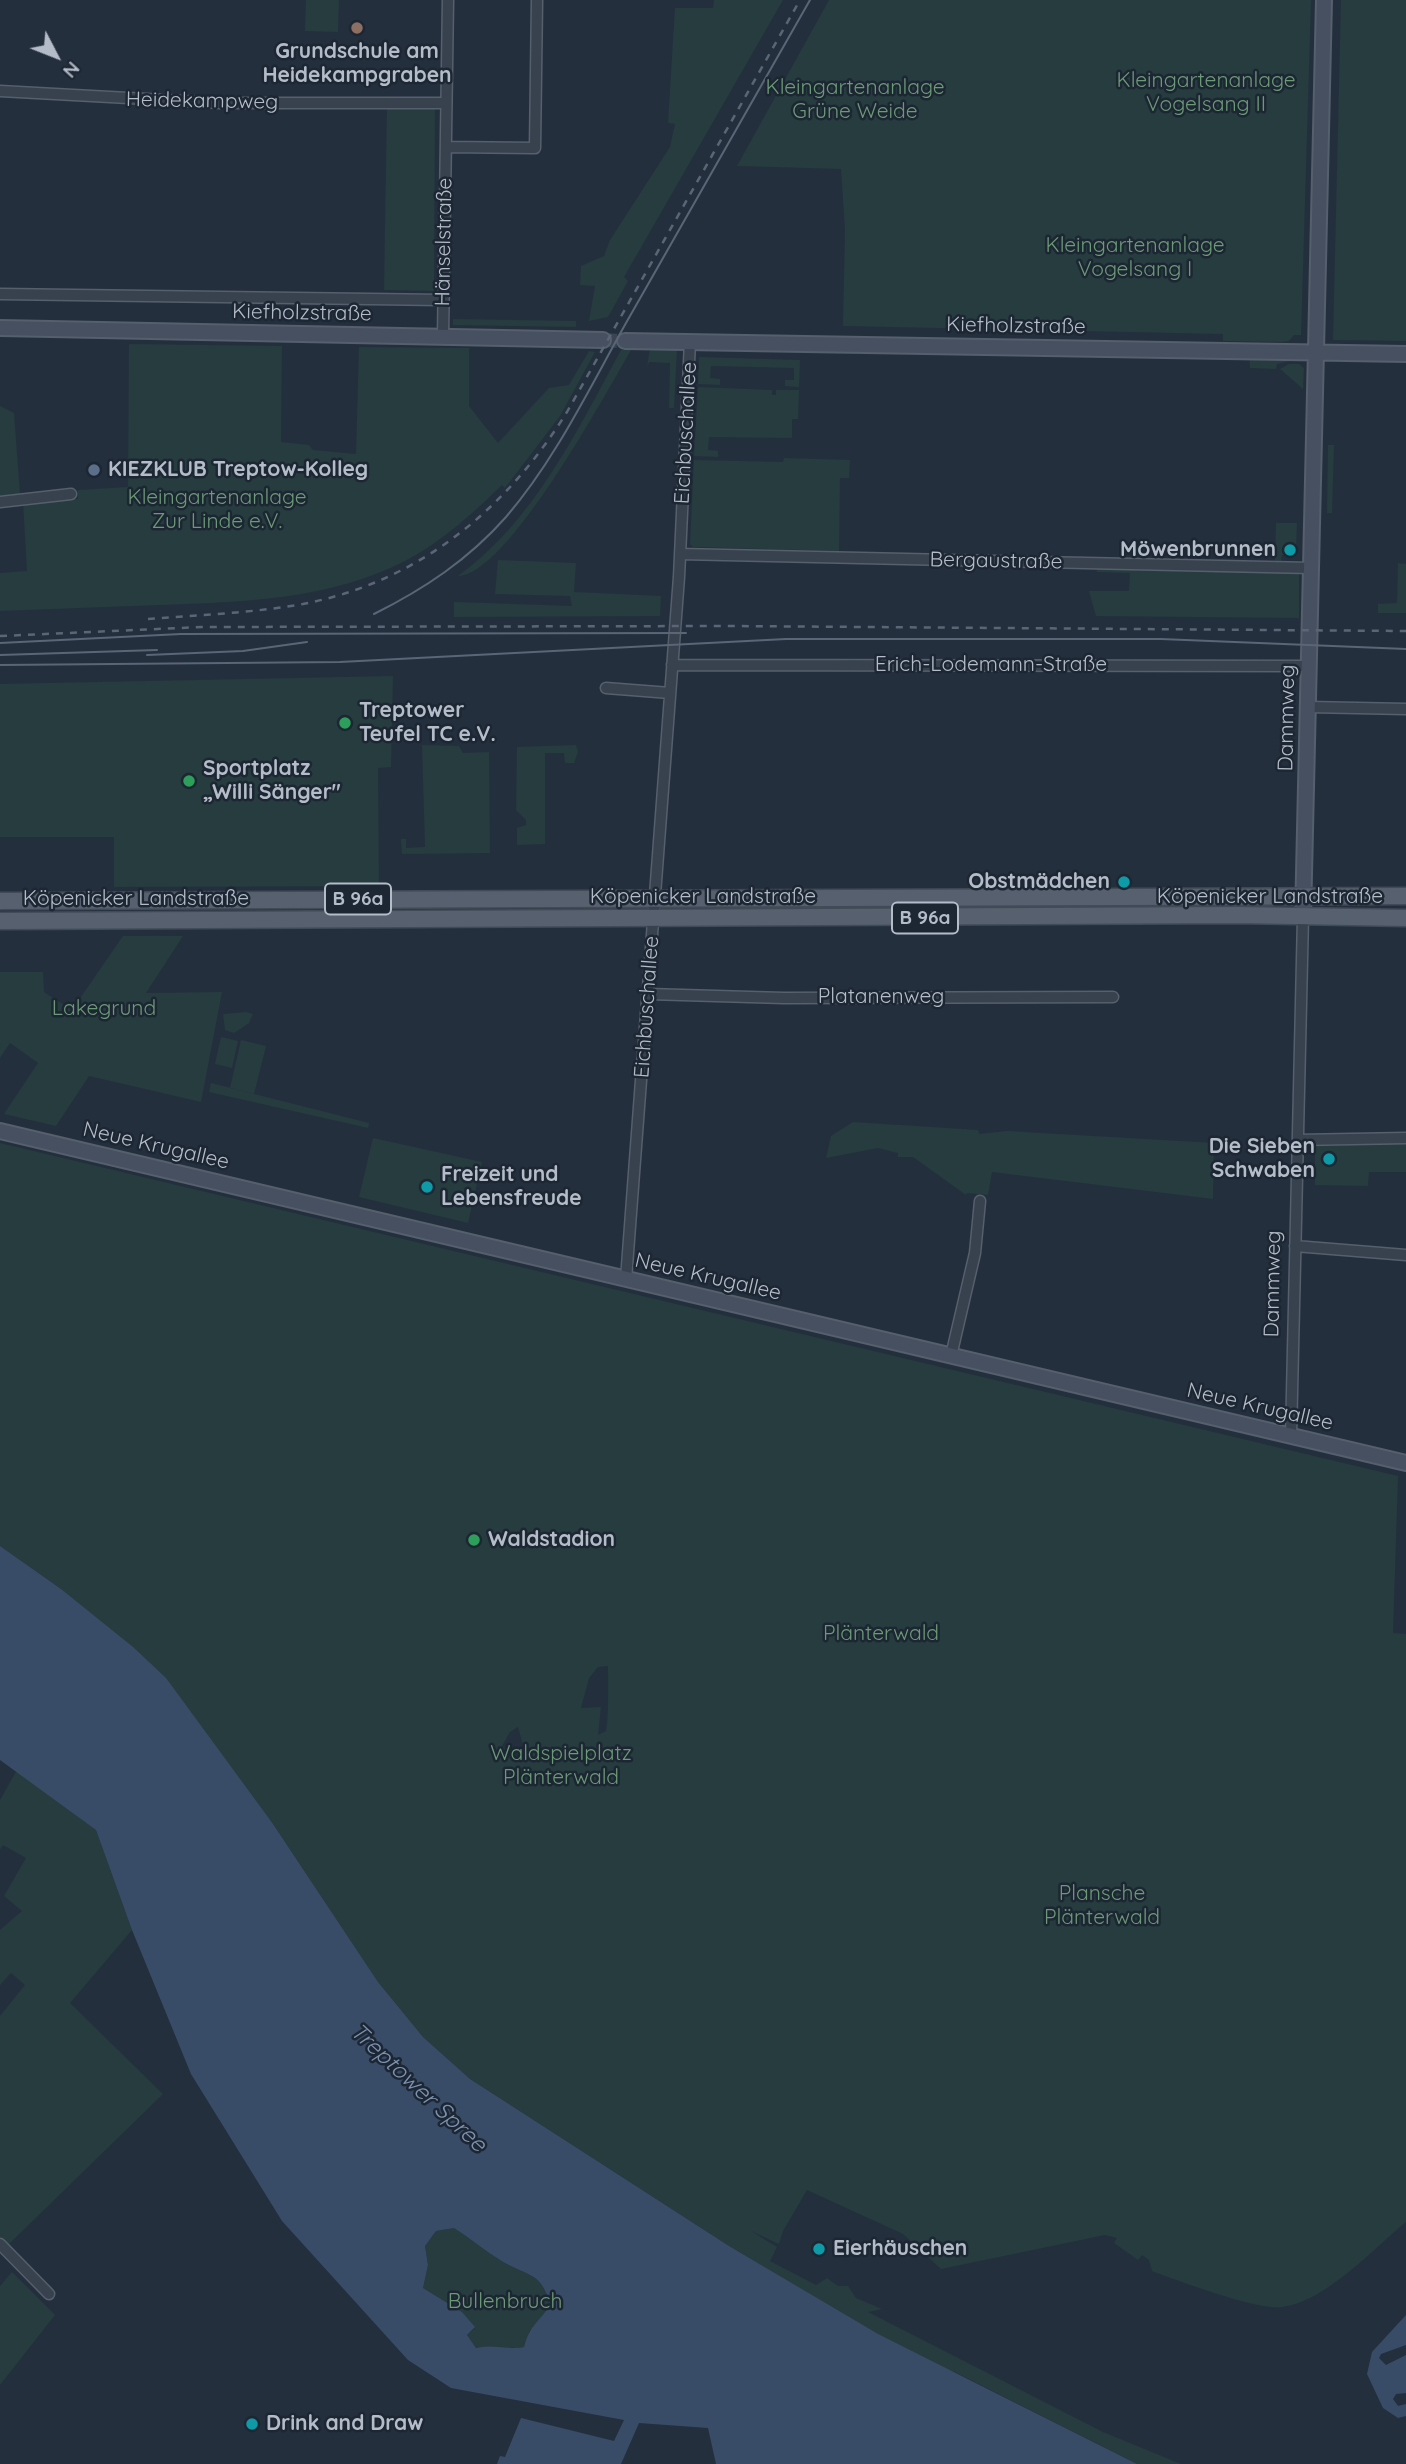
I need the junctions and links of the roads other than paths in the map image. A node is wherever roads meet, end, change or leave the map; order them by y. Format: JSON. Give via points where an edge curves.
{"nodes":[{"id":1,"x":448,"y":0,"type":"edge"},
{"id":2,"x":537,"y":0,"type":"edge"},
{"id":3,"x":1324,"y":0,"type":"edge"},
{"id":4,"x":0,"y":91,"type":"edge"},
{"id":5,"x":445,"y":103,"type":"junction"},
{"id":6,"x":446,"y":147,"type":"junction"},
{"id":7,"x":0,"y":294,"type":"edge"},
{"id":8,"x":443,"y":300,"type":"junction"},
{"id":9,"x":0,"y":329,"type":"edge"},
{"id":10,"x":443,"y":337,"type":"junction"},
{"id":11,"x":603,"y":341,"type":"tunnel mouth"},
{"id":12,"x":625,"y":341,"type":"tunnel mouth"},
{"id":13,"x":690,"y":341,"type":"junction"},
{"id":14,"x":1316,"y":352,"type":"junction"},
{"id":15,"x":1406,"y":354,"type":"edge"},
{"id":16,"x":71,"y":494,"type":"dead end"},
{"id":17,"x":0,"y":502,"type":"edge"},
{"id":18,"x":680,"y":554,"type":"junction"},
{"id":19,"x":1311,"y":568,"type":"junction"},
{"id":20,"x":672,"y":665,"type":"junction"},
{"id":21,"x":1309,"y":666,"type":"junction"},
{"id":22,"x":606,"y":688,"type":"dead end"},
{"id":23,"x":670,"y":693,"type":"junction"},
{"id":24,"x":1308,"y":706,"type":"junction"},
{"id":25,"x":1406,"y":709,"type":"edge"},
{"id":26,"x":1406,"y":896,"type":"edge"},
{"id":27,"x":655,"y":898,"type":"junction"},
{"id":28,"x":1303,"y":898,"type":"junction"},
{"id":29,"x":0,"y":901,"type":"edge"},
{"id":30,"x":1303,"y":917,"type":"junction"},
{"id":31,"x":1406,"y":918,"type":"edge"},
{"id":32,"x":654,"y":919,"type":"junction"},
{"id":33,"x":0,"y":921,"type":"edge"},
{"id":34,"x":648,"y":994,"type":"junction"},
{"id":35,"x":1113,"y":997,"type":"dead end"},
{"id":36,"x":0,"y":1131,"type":"edge"},
{"id":37,"x":1406,"y":1138,"type":"edge"},
{"id":38,"x":1298,"y":1140,"type":"junction"},
{"id":39,"x":980,"y":1200,"type":"dead end"},
{"id":40,"x":1295,"y":1246,"type":"junction"},
{"id":41,"x":1406,"y":1255,"type":"edge"},
{"id":42,"x":626,"y":1279,"type":"junction"},
{"id":43,"x":951,"y":1356,"type":"junction"},
{"id":44,"x":1291,"y":1436,"type":"junction"},
{"id":45,"x":1406,"y":1463,"type":"edge"},
{"id":46,"x":0,"y":2244,"type":"edge"},
{"id":47,"x":49,"y":2294,"type":"dead end"}],
"edges":[{"from":1,"to":5,"type":"street","name":"Hänselstraße"},
{"from":2,"to":6,"type":"street","name":"Hänselstraße","via":[[535,148]]},
{"from":3,"to":14,"type":"street","name":"Dammweg"},
{"from":4,"to":5,"type":"street","name":"Heidekampweg","via":[[207,102]]},
{"from":5,"to":6,"type":"street","name":"Hänselstraße"},
{"from":6,"to":8,"type":"street","name":"Hänselstraße"},
{"from":7,"to":8,"type":"street","name":"Kiefholzstraße"},
{"from":8,"to":10,"type":"street","name":"Hänselstraße"},
{"from":9,"to":10,"type":"street","name":"Kiefholzstraße"},
{"from":10,"to":11,"type":"street","name":"Kiefholzstraße"},
{"from":12,"to":13,"type":"street","name":"Kiefholzstraße"},
{"from":13,"to":14,"type":"street","name":"Kiefholzstraße"},
{"from":13,"to":18,"type":"street","name":"Eichbuschallee"},
{"from":14,"to":15,"type":"street","name":"Kiefholzstraße"},
{"from":14,"to":19,"type":"street","name":"Dammweg"},
{"from":16,"to":17,"type":"street"},
{"from":18,"to":19,"type":"street","name":"Bergaustraße"},
{"from":18,"to":20,"type":"street","name":"Eichbuschallee"},
{"from":19,"to":21,"type":"street","name":"Dammweg"},
{"from":20,"to":21,"type":"street","name":"Erich-Lodemann-Straße"},
{"from":20,"to":23,"type":"street","name":"Eichbuschallee"},
{"from":21,"to":24,"type":"street","name":"Dammweg"},
{"from":22,"to":23,"type":"street"},
{"from":23,"to":27,"type":"street","name":"Eichbuschallee"},
{"from":24,"to":25,"type":"street"},
{"from":24,"to":28,"type":"street","name":"Dammweg"},
{"from":26,"to":28,"type":"main road","name":"Köpenicker Landstraße","number":"B 96a"},
{"from":27,"to":28,"type":"main road","name":"Köpenicker Landstraße","number":"B 96a"},
{"from":27,"to":29,"type":"main road","name":"Köpenicker Landstraße","number":"B 96a"},
{"from":27,"to":32,"type":"street","name":"Eichbuschallee"},
{"from":28,"to":30,"type":"street","name":"Dammweg"},
{"from":30,"to":31,"type":"main road","name":"Köpenicker Landstraße","number":"B 96a"},
{"from":30,"to":32,"type":"main road","name":"Köpenicker Landstraße","number":"B 96a"},
{"from":30,"to":38,"type":"street","name":"Dammweg"},
{"from":32,"to":33,"type":"main road","name":"Köpenicker Landstraße","number":"B 96a"},
{"from":32,"to":34,"type":"street","name":"Eichbuschallee"},
{"from":34,"to":35,"type":"street","name":"Platanenweg"},
{"from":34,"to":42,"type":"street","name":"Eichbuschallee"},
{"from":36,"to":42,"type":"street","name":"Neue Krugallee"},
{"from":37,"to":38,"type":"street"},
{"from":38,"to":40,"type":"street","name":"Dammweg"},
{"from":39,"to":43,"type":"street","via":[[975,1253]]},
{"from":40,"to":41,"type":"street"},
{"from":40,"to":44,"type":"street","name":"Dammweg"},
{"from":42,"to":43,"type":"street","name":"Neue Krugallee"},
{"from":43,"to":44,"type":"street","name":"Neue Krugallee"},
{"from":44,"to":45,"type":"street","name":"Neue Krugallee"},
{"from":46,"to":47,"type":"street"}]}
